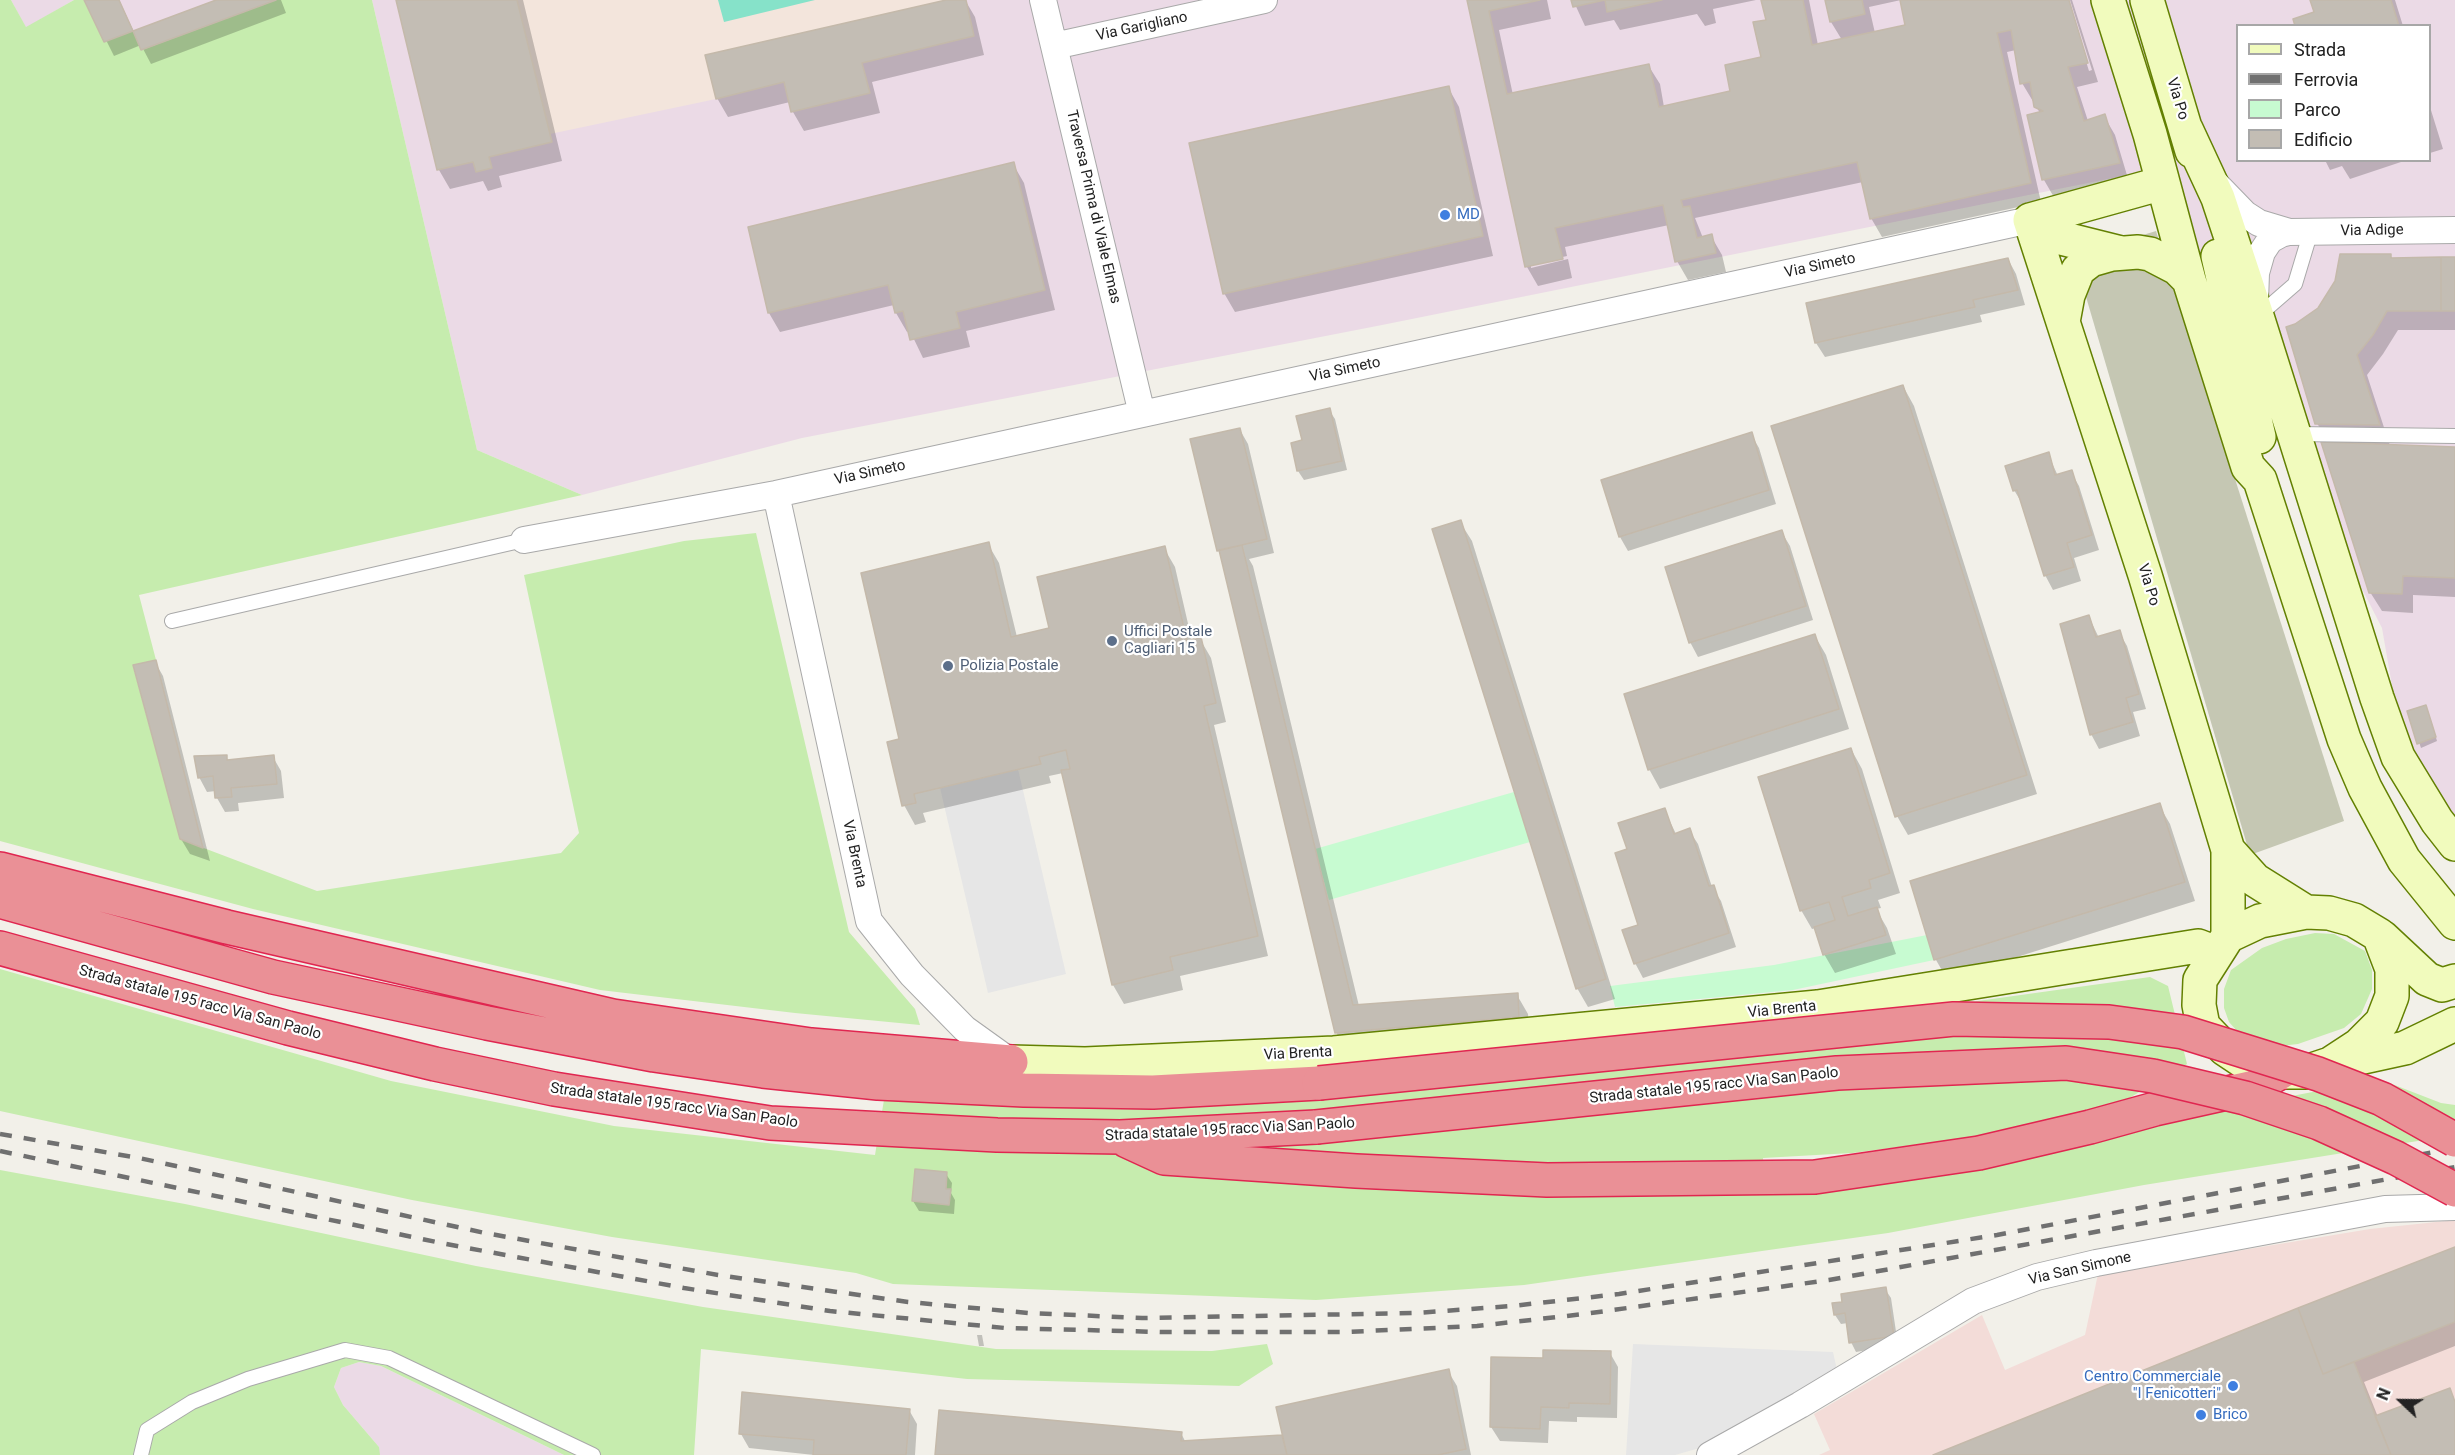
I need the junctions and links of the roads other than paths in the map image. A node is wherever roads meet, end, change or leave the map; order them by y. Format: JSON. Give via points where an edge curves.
{"nodes":[{"id":1,"x":1043,"y":0,"type":"edge"},
{"id":2,"x":1264,"y":0,"type":"edge"},
{"id":3,"x":2108,"y":0,"type":"edge"},
{"id":4,"x":2147,"y":0,"type":"edge"},
{"id":5,"x":1054,"y":46,"type":"junction"},
{"id":6,"x":2186,"y":129,"type":"junction"},
{"id":7,"x":2208,"y":177,"type":"junction"},
{"id":8,"x":2163,"y":183,"type":"junction"},
{"id":9,"x":2030,"y":220,"type":"junction"},
{"id":10,"x":2455,"y":230,"type":"edge"},
{"id":11,"x":2300,"y":232,"type":"junction"},
{"id":12,"x":2123,"y":253,"type":"junction"},
{"id":13,"x":2189,"y":280,"type":"junction"},
{"id":14,"x":2256,"y":313,"type":"junction"},
{"id":15,"x":2063,"y":322,"type":"junction"},
{"id":16,"x":1142,"y":414,"type":"junction"},
{"id":17,"x":2294,"y":434,"type":"junction"},
{"id":18,"x":2455,"y":436,"type":"edge"},
{"id":19,"x":2260,"y":480,"type":"junction"},
{"id":20,"x":776,"y":494,"type":"junction"},
{"id":21,"x":524,"y":540,"type":"joint"},
{"id":22,"x":172,"y":621,"type":"dead end"},
{"id":23,"x":2455,"y":844,"type":"edge"},
{"id":24,"x":2228,"y":850,"type":"junction"},
{"id":25,"x":0,"y":869,"type":"edge"},
{"id":26,"x":0,"y":901,"type":"edge"},
{"id":27,"x":2306,"y":912,"type":"junction"},
{"id":28,"x":2455,"y":923,"type":"edge"},
{"id":29,"x":2379,"y":935,"type":"junction"},
{"id":30,"x":2222,"y":944,"type":"junction"},
{"id":31,"x":0,"y":948,"type":"edge"},
{"id":32,"x":2455,"y":981,"type":"edge"},
{"id":33,"x":2455,"y":1024,"type":"edge"},
{"id":34,"x":1011,"y":1062,"type":"junction"},
{"id":35,"x":2330,"y":1064,"type":"junction"},
{"id":36,"x":2282,"y":1072,"type":"junction"},
{"id":37,"x":1120,"y":1137,"type":"junction"},
{"id":38,"x":2455,"y":1140,"type":"edge"},
{"id":39,"x":2455,"y":1190,"type":"edge"},
{"id":40,"x":2455,"y":1207,"type":"edge"},
{"id":41,"x":141,"y":1455,"type":"edge"},
{"id":42,"x":593,"y":1455,"type":"edge"},
{"id":43,"x":1710,"y":1455,"type":"edge"}],
"edges":[{"from":1,"to":5,"type":"street","name":"Traversa Prima di Viale Elmas"},
{"from":2,"to":5,"type":"street","name":"Via Garigliano"},
{"from":3,"to":8,"type":"street","name":"Via Po"},
{"from":4,"to":6,"type":"street","name":"Via Po"},
{"from":5,"to":16,"type":"street","name":"Traversa Prima di Viale Elmas"},
{"from":6,"to":7,"type":"street"},
{"from":6,"to":19,"type":"street","name":"Via Po","via":[[2264,462]]},
{"from":7,"to":11,"type":"street","name":"Via Adige","via":[[2259,223]]},
{"from":7,"to":14,"type":"street"},
{"from":8,"to":9,"type":"street","name":"Via Simeto"},
{"from":8,"to":13,"type":"street","name":"Via Po"},
{"from":9,"to":12,"type":"street","via":[[2061,238]]},
{"from":9,"to":15,"type":"street","name":"Via Po"},
{"from":9,"to":16,"type":"street","name":"Via Simeto"},
{"from":10,"to":11,"type":"street","name":"Via Adige"},
{"from":11,"to":14,"type":"lane","via":[[2295,284]]},
{"from":11,"to":14,"type":"street","via":[[2270,240],[2262,252],[2256,273]]},
{"from":12,"to":13,"type":"street","name":"Via Po","via":[[2162,258]]},
{"from":12,"to":15,"type":"street","name":"Via Po","via":[[2091,260],[2078,270]]},
{"from":13,"to":19,"type":"street","name":"Via Po","via":[[2248,467]]},
{"from":14,"to":17,"type":"street"},
{"from":15,"to":24,"type":"street","name":"Via Po"},
{"from":16,"to":20,"type":"street","name":"Via Simeto"},
{"from":17,"to":18,"type":"lane"},
{"from":17,"to":23,"type":"street","via":[[2398,757]]},
{"from":19,"to":28,"type":"street","name":"Via Po","via":[[2344,738],[2365,788],[2404,860]]},
{"from":20,"to":21,"type":"street","name":"Via Simeto"},
{"from":20,"to":34,"type":"street","name":"Via Brenta","via":[[869,921],[912,975],[965,1029]]},
{"from":21,"to":22,"type":"lane"},
{"from":24,"to":27,"type":"street","name":"Via Po","via":[[2255,880]]},
{"from":24,"to":30,"type":"street","name":"Via Po"},
{"from":25,"to":34,"type":"highway","via":[[249,932],[613,1016],[811,1045]]},
{"from":26,"to":38,"type":"highway","bridge":true,"via":[[273,977],[486,1023],[763,1071],[878,1083],[1153,1092],[1319,1083],[1954,1019],[2034,1019],[2109,1022],[2183,1032],[2307,1070],[2382,1099]]},
{"from":27,"to":29,"type":"street","via":[[2354,920]]},
{"from":27,"to":30,"type":"street","via":[[2260,921]]},
{"from":29,"to":32,"type":"street","via":[[2427,979],[2442,985]]},
{"from":29,"to":35,"type":"street","via":[[2392,969],[2392,996],[2382,1022],[2359,1045]]},
{"from":30,"to":34,"type":"street","name":"Via Brenta","via":[[1818,1006],[1334,1053],[1085,1064]]},
{"from":30,"to":36,"type":"street","via":[[2200,980],[2203,1026],[2243,1061]]},
{"from":31,"to":37,"type":"highway","name":"Strada statale 195 racc Via San Paolo","via":[[288,1028],[554,1089],[770,1123]]},
{"from":33,"to":35,"type":"street","via":[[2405,1048]]},
{"from":35,"to":36,"type":"street","via":[[2306,1072]]},
{"from":36,"to":37,"type":"highway","via":[[2254,1087],[1979,1153],[1815,1177],[1547,1180],[1356,1171],[1164,1158]]},
{"from":37,"to":39,"type":"highway","name":"Strada statale 195 racc Via San Paolo","bridge":true,"via":[[1316,1127],[1837,1073],[2066,1063],[2153,1076],[2245,1098],[2319,1123]]},
{"from":40,"to":43,"type":"street","name":"Via San Simone","via":[[2385,1209],[2037,1277],[1973,1301]]},
{"from":41,"to":42,"type":"lane","via":[[147,1430],[192,1402],[248,1379],[345,1350],[389,1358]]}]}
